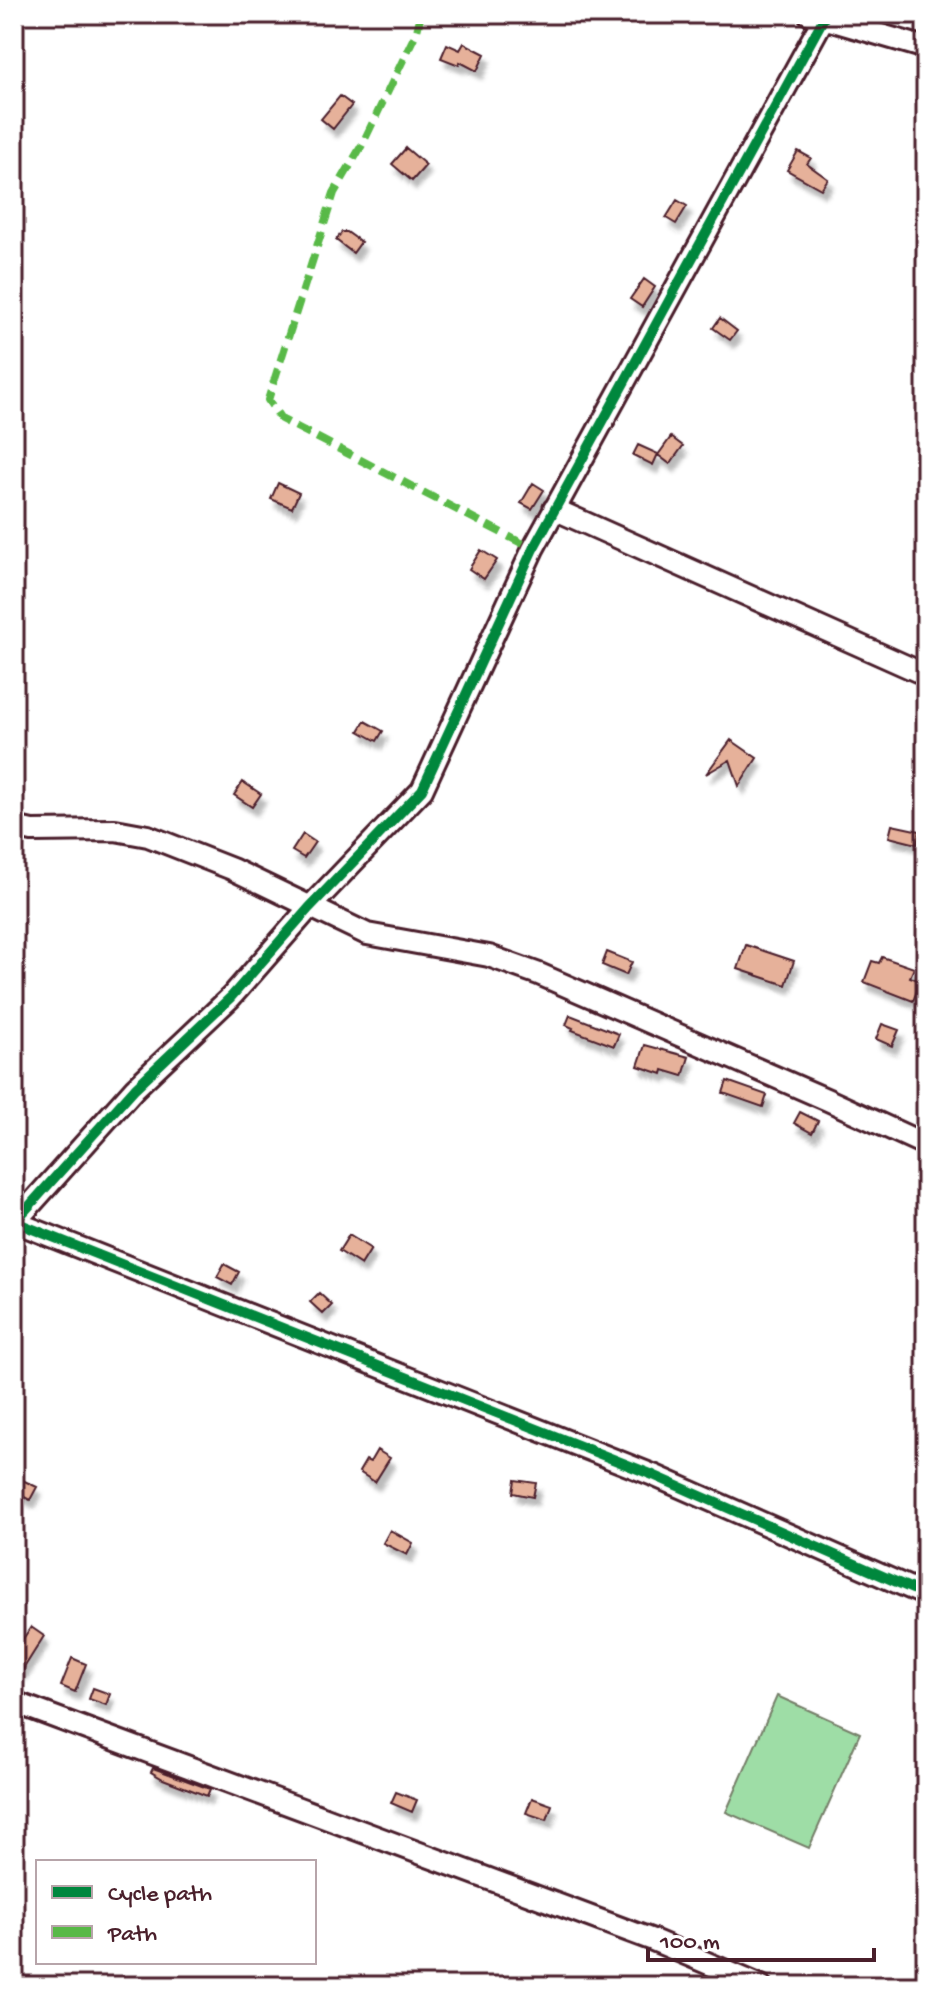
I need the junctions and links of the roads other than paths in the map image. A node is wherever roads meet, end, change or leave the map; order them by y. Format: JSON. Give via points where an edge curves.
{"nodes":[{"id":1,"x":819,"y":15,"type":"edge"},
{"id":2,"x":926,"y":48,"type":"edge"},
{"id":3,"x":554,"y":509,"type":"junction"},
{"id":4,"x":926,"y":675,"type":"edge"},
{"id":5,"x":14,"y":827,"type":"edge"},
{"id":6,"x":309,"y":908,"type":"junction"},
{"id":7,"x":926,"y":1145,"type":"edge"},
{"id":8,"x":14,"y":1223,"type":"edge"},
{"id":9,"x":926,"y":1595,"type":"edge"},
{"id":10,"x":14,"y":1702,"type":"edge"},
{"id":11,"x":761,"y":1986,"type":"edge"}],
"edges":[{"from":1,"to":2,"type":"street"},
{"from":1,"to":3,"type":"street"},
{"from":3,"to":4,"type":"street"},
{"from":3,"to":6,"type":"street","via":[[422,790]]},
{"from":5,"to":6,"type":"street","via":[[148,836],[232,869]]},
{"from":6,"to":7,"type":"street","via":[[367,934],[489,956],[539,974]]},
{"from":6,"to":8,"type":"street"},
{"from":8,"to":9,"type":"street","via":[[653,1475]]},
{"from":10,"to":11,"type":"street","via":[[653,1940]]}]}
